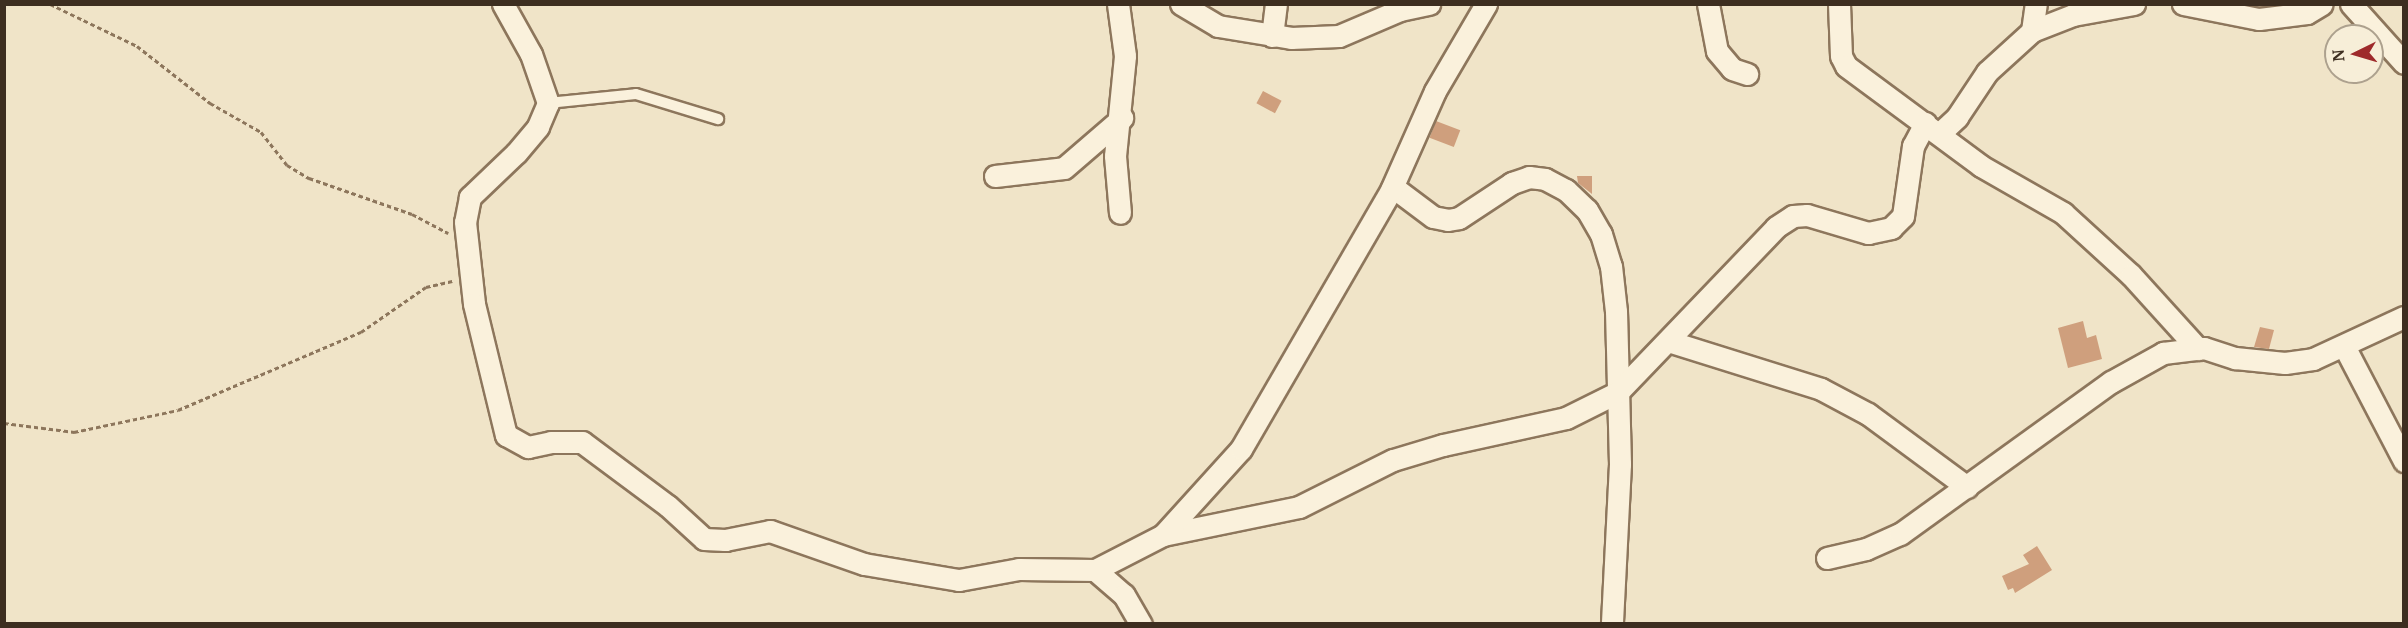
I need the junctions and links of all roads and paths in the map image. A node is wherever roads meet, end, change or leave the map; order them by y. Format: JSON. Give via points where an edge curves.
{"nodes":[{"id":1,"x":50,"y":4,"type":"edge"},
{"id":2,"x":503,"y":4,"type":"edge"},
{"id":3,"x":1118,"y":4,"type":"edge"},
{"id":4,"x":1181,"y":4,"type":"edge"},
{"id":5,"x":1276,"y":4,"type":"edge"},
{"id":6,"x":1429,"y":4,"type":"edge"},
{"id":7,"x":1486,"y":4,"type":"edge"},
{"id":8,"x":1708,"y":4,"type":"edge"},
{"id":9,"x":1839,"y":4,"type":"edge"},
{"id":10,"x":2036,"y":4,"type":"edge"},
{"id":11,"x":2134,"y":4,"type":"edge"},
{"id":12,"x":2183,"y":4,"type":"edge"},
{"id":13,"x":2322,"y":4,"type":"edge"},
{"id":14,"x":2351,"y":4,"type":"edge"},
{"id":15,"x":2032,"y":31,"type":"junction"},
{"id":16,"x":1272,"y":36,"type":"junction"},
{"id":17,"x":2403,"y":63,"type":"edge"},
{"id":18,"x":1747,"y":74,"type":"dead end"},
{"id":19,"x":548,"y":103,"type":"junction"},
{"id":20,"x":1122,"y":118,"type":"junction"},
{"id":21,"x":718,"y":119,"type":"dead end"},
{"id":22,"x":1932,"y":129,"type":"junction"},
{"id":23,"x":995,"y":176,"type":"dead end"},
{"id":24,"x":1393,"y":187,"type":"junction"},
{"id":25,"x":1120,"y":213,"type":"dead end"},
{"id":26,"x":467,"y":250,"type":"junction"},
{"id":27,"x":471,"y":276,"type":"junction"},
{"id":28,"x":2403,"y":317,"type":"edge"},
{"id":29,"x":1668,"y":340,"type":"junction"},
{"id":30,"x":2344,"y":346,"type":"junction"},
{"id":31,"x":2198,"y":349,"type":"junction"},
{"id":32,"x":1618,"y":392,"type":"junction"},
{"id":33,"x":4,"y":423,"type":"edge"},
{"id":34,"x":2403,"y":461,"type":"edge"},
{"id":35,"x":1967,"y":487,"type":"junction"},
{"id":36,"x":1163,"y":535,"type":"junction"},
{"id":37,"x":1827,"y":558,"type":"dead end"},
{"id":38,"x":1095,"y":570,"type":"junction"},
{"id":39,"x":1141,"y":624,"type":"edge"},
{"id":40,"x":1612,"y":624,"type":"edge"}],
"edges":[{"from":1,"to":26,"type":"path","via":[[137,46],[210,103],[261,132],[287,165],[309,178],[442,228]]},
{"from":2,"to":19,"type":"street","via":[[531,54]]},
{"from":3,"to":20,"type":"street","via":[[1125,45]]},
{"from":4,"to":16,"type":"street","via":[[1218,26]]},
{"from":5,"to":16,"type":"street"},
{"from":6,"to":16,"type":"street","via":[[1400,10],[1339,36]]},
{"from":7,"to":24,"type":"street","via":[[1435,91]]},
{"from":8,"to":18,"type":"street","via":[[1717,51],[1732,69]]},
{"from":9,"to":22,"type":"street","via":[[1840,56],[1846,66]]},
{"from":10,"to":15,"type":"street"},
{"from":11,"to":15,"type":"street","via":[[2073,15]]},
{"from":12,"to":13,"type":"street","via":[[2259,19],[2307,14]]},
{"from":14,"to":17,"type":"street"},
{"from":15,"to":22,"type":"street","via":[[1987,72],[1957,117]]},
{"from":19,"to":21,"type":"lane","via":[[636,93]]},
{"from":19,"to":26,"type":"street","via":[[537,128],[470,197],[465,222]]},
{"from":20,"to":23,"type":"street","via":[[1064,168]]},
{"from":20,"to":25,"type":"street","via":[[1115,170]]},
{"from":22,"to":29,"type":"street","via":[[1910,156],[1903,216],[1891,228],[1868,233],[1807,215],[1793,216],[1776,227]]},
{"from":22,"to":31,"type":"street","via":[[1981,166],[2063,213],[2132,275]]},
{"from":24,"to":32,"type":"street","via":[[1433,217],[1448,220],[1459,218],[1512,183],[1528,177],[1545,179],[1566,190],[1587,210],[1601,234],[1611,266]]},
{"from":24,"to":36,"type":"street","via":[[1265,414],[1227,466]]},
{"from":26,"to":27,"type":"street"},
{"from":27,"to":33,"type":"path","via":[[426,287],[361,332],[178,410],[74,432]]},
{"from":27,"to":38,"type":"street","via":[[506,435],[528,447],[582,442],[668,506],[697,536],[714,540],[770,531],[864,564],[959,580],[1019,568]]},
{"from":28,"to":30,"type":"street"},
{"from":29,"to":32,"type":"street"},
{"from":29,"to":35,"type":"street","via":[[1821,389],[1868,414]]},
{"from":30,"to":31,"type":"street","via":[[2313,359],[2285,363],[2235,358]]},
{"from":30,"to":34,"type":"street"},
{"from":31,"to":35,"type":"street","via":[[2163,353],[2142,362]]},
{"from":32,"to":36,"type":"street","via":[[1566,418],[1393,460],[1299,507]]},
{"from":32,"to":40,"type":"street","via":[[1620,464]]},
{"from":35,"to":37,"type":"street","via":[[1900,534],[1866,549]]},
{"from":36,"to":38,"type":"street"},
{"from":38,"to":39,"type":"street","via":[[1124,595]]}]}
